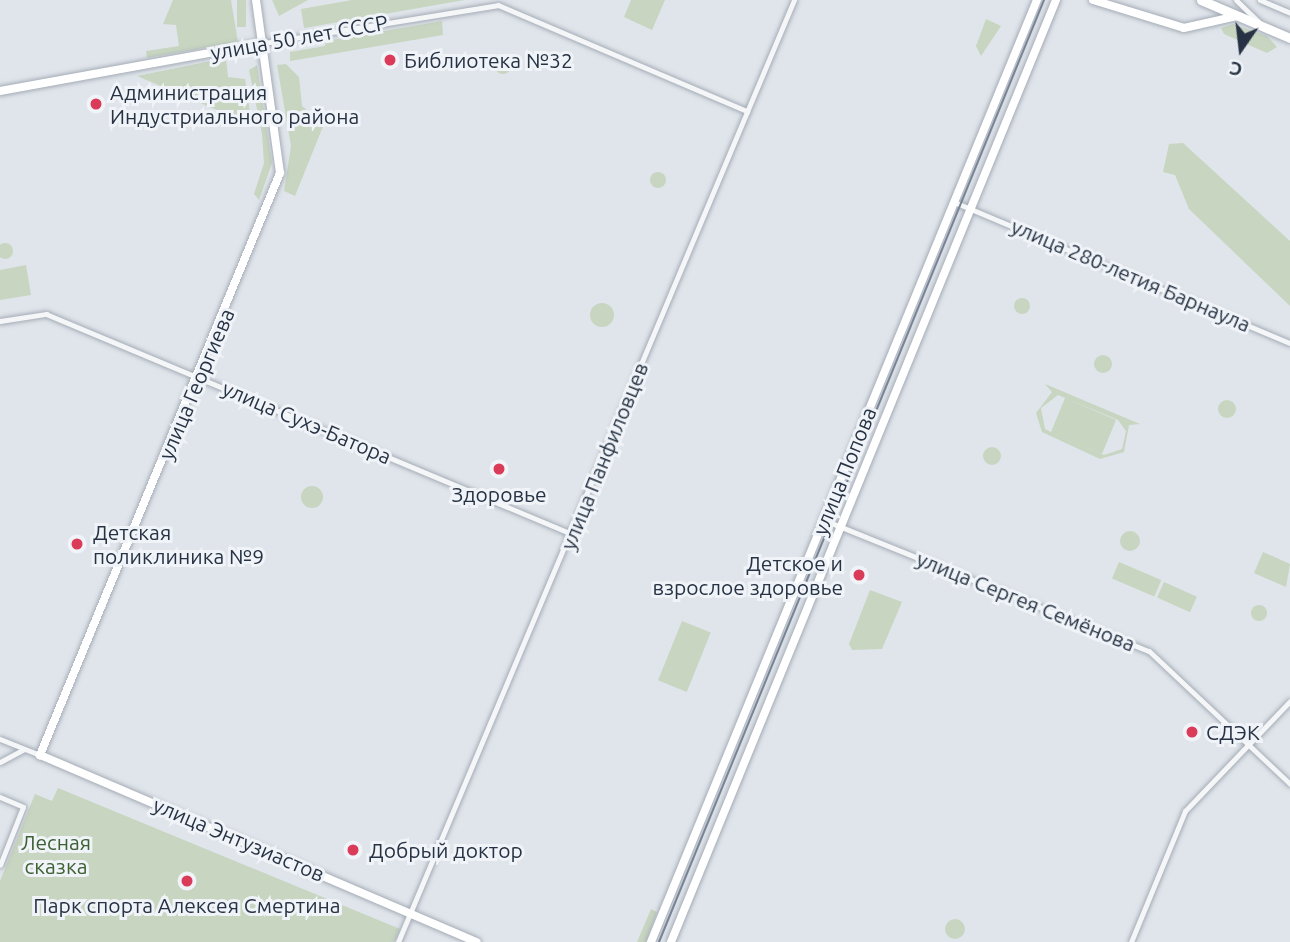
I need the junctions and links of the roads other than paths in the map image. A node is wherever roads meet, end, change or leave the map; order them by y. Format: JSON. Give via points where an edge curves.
{"nodes":[{"id":1,"x":256,"y":0,"type":"edge"},
{"id":2,"x":794,"y":0,"type":"edge"},
{"id":3,"x":1037,"y":0,"type":"edge"},
{"id":4,"x":1056,"y":0,"type":"edge"},
{"id":5,"x":1093,"y":0,"type":"edge"},
{"id":6,"x":1201,"y":0,"type":"edge"},
{"id":7,"x":1236,"y":0,"type":"edge"},
{"id":8,"x":1260,"y":0,"type":"edge"},
{"id":9,"x":499,"y":2,"type":"edge"},
{"id":10,"x":1290,"y":13,"type":"edge"},
{"id":11,"x":1237,"y":16,"type":"junction"},
{"id":12,"x":1266,"y":28,"type":"junction"},
{"id":13,"x":1290,"y":38,"type":"edge"},
{"id":14,"x":264,"y":43,"type":"junction"},
{"id":15,"x":0,"y":91,"type":"edge"},
{"id":16,"x":747,"y":111,"type":"junction"},
{"id":17,"x":988,"y":119,"type":"junction"},
{"id":18,"x":1004,"y":126,"type":"junction"},
{"id":19,"x":954,"y":202,"type":"junction"},
{"id":20,"x":972,"y":207,"type":"junction"},
{"id":21,"x":0,"y":321,"type":"edge"},
{"id":22,"x":1290,"y":343,"type":"edge"},
{"id":23,"x":198,"y":377,"type":"junction"},
{"id":24,"x":824,"y":520,"type":"junction"},
{"id":25,"x":840,"y":527,"type":"junction"},
{"id":26,"x":572,"y":534,"type":"junction"},
{"id":27,"x":1290,"y":701,"type":"edge"},
{"id":28,"x":0,"y":739,"type":"edge"},
{"id":29,"x":1249,"y":744,"type":"junction"},
{"id":30,"x":24,"y":749,"type":"junction"},
{"id":31,"x":40,"y":755,"type":"junction"},
{"id":32,"x":0,"y":762,"type":"edge"},
{"id":33,"x":1290,"y":784,"type":"edge"},
{"id":34,"x":0,"y":797,"type":"edge"},
{"id":35,"x":0,"y":865,"type":"edge"},
{"id":36,"x":412,"y":912,"type":"junction"},
{"id":37,"x":398,"y":942,"type":"edge"},
{"id":38,"x":477,"y":942,"type":"edge"},
{"id":39,"x":651,"y":942,"type":"edge"},
{"id":40,"x":671,"y":942,"type":"edge"},
{"id":41,"x":1131,"y":942,"type":"edge"}],
"edges":[{"from":1,"to":14,"type":"main road","name":"улица Георгиева"},
{"from":2,"to":16,"type":"street","name":"улица Панфиловцев"},
{"from":3,"to":17,"type":"main road","name":"улица Попова"},
{"from":4,"to":18,"type":"main road","name":"улица Попова"},
{"from":5,"to":11,"type":"main road","via":[[1184,28]]},
{"from":6,"to":11,"type":"main road"},
{"from":7,"to":12,"type":"street"},
{"from":8,"to":10,"type":"street"},
{"from":9,"to":14,"type":"street","name":"улица 50 лет СССР"},
{"from":9,"to":16,"type":"street","name":"улица 50 лет СССР"},
{"from":11,"to":12,"type":"main road"},
{"from":12,"to":13,"type":"main road"},
{"from":14,"to":15,"type":"main road","name":"улица 50 лет СССР"},
{"from":14,"to":23,"type":"main road","name":"улица Георгиева","via":[[280,173]]},
{"from":16,"to":26,"type":"street","name":"улица Панфиловцев"},
{"from":17,"to":18,"type":"main road"},
{"from":17,"to":19,"type":"main road","name":"улица Попова"},
{"from":18,"to":20,"type":"main road","name":"улица Попова"},
{"from":19,"to":20,"type":"street","name":"улица 280-летия Барнаула"},
{"from":19,"to":24,"type":"main road","name":"улица Попова"},
{"from":20,"to":22,"type":"street","name":"улица 280-летия Барнаула"},
{"from":20,"to":25,"type":"main road","name":"улица Попова"},
{"from":21,"to":23,"type":"street","name":"улица Сухэ-Батора","via":[[46,314]]},
{"from":23,"to":26,"type":"street","name":"улица Сухэ-Батора"},
{"from":23,"to":31,"type":"main road","name":"улица Георгиева"},
{"from":24,"to":25,"type":"street","name":"улица Сергея Семёнова"},
{"from":24,"to":39,"type":"main road","name":"улица Попова"},
{"from":25,"to":29,"type":"street","name":"улица Сергея Семёнова","via":[[1149,652]]},
{"from":25,"to":40,"type":"main road","name":"улица Попова"},
{"from":26,"to":36,"type":"street","name":"улица Панфиловцев"},
{"from":27,"to":29,"type":"street"},
{"from":28,"to":30,"type":"street","name":"улица Энтузиастов"},
{"from":29,"to":33,"type":"street","name":"улица Сергея Семёнова"},
{"from":29,"to":41,"type":"street","via":[[1185,811]]},
{"from":30,"to":31,"type":"street","name":"улица Энтузиастов"},
{"from":30,"to":32,"type":"street"},
{"from":31,"to":36,"type":"main road","name":"улица Энтузиастов"},
{"from":34,"to":35,"type":"street","via":[[23,807]]},
{"from":36,"to":37,"type":"street","name":"улица Панфиловцев"},
{"from":36,"to":38,"type":"main road","name":"улица Энтузиастов"}]}
